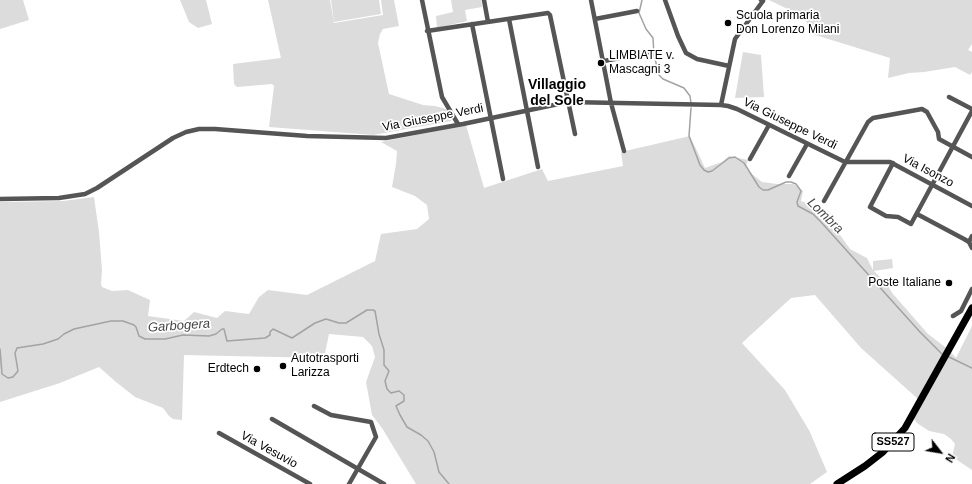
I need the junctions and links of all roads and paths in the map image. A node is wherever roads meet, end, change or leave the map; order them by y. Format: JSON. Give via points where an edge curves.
{"nodes":[{"id":1,"x":422,"y":0,"type":"edge"},
{"id":2,"x":484,"y":0,"type":"edge"},
{"id":3,"x":591,"y":0,"type":"edge"},
{"id":4,"x":665,"y":0,"type":"edge"},
{"id":5,"x":761,"y":0,"type":"edge"},
{"id":6,"x":637,"y":11,"type":"dead end"},
{"id":7,"x":509,"y":19,"type":"junction"},
{"id":8,"x":595,"y":19,"type":"junction"},
{"id":9,"x":488,"y":22,"type":"junction"},
{"id":10,"x":472,"y":24,"type":"junction"},
{"id":11,"x":427,"y":31,"type":"junction"},
{"id":12,"x":646,"y":53,"type":"dead end"},
{"id":13,"x":604,"y":61,"type":"junction"},
{"id":14,"x":729,"y":66,"type":"junction"},
{"id":15,"x":949,"y":97,"type":"dead end"},
{"id":16,"x":568,"y":102,"type":"junction"},
{"id":17,"x":611,"y":103,"type":"junction"},
{"id":18,"x":721,"y":105,"type":"junction"},
{"id":19,"x":528,"y":110,"type":"junction"},
{"id":20,"x":972,"y":110,"type":"edge"},
{"id":21,"x":490,"y":118,"type":"junction"},
{"id":22,"x":458,"y":124,"type":"junction"},
{"id":23,"x":769,"y":125,"type":"junction"},
{"id":24,"x":575,"y":134,"type":"dead end"},
{"id":25,"x":807,"y":144,"type":"junction"},
{"id":26,"x":953,"y":147,"type":"junction"},
{"id":27,"x":624,"y":151,"type":"dead end"},
{"id":28,"x":972,"y":158,"type":"edge"},
{"id":29,"x":750,"y":159,"type":"dead end"},
{"id":30,"x":847,"y":163,"type":"junction"},
{"id":31,"x":893,"y":163,"type":"junction"},
{"id":32,"x":538,"y":167,"type":"dead end"},
{"id":33,"x":789,"y":176,"type":"dead end"},
{"id":34,"x":502,"y":179,"type":"dead end"},
{"id":35,"x":933,"y":185,"type":"junction"},
{"id":36,"x":0,"y":198,"type":"edge"},
{"id":37,"x":824,"y":201,"type":"dead end"},
{"id":38,"x":972,"y":206,"type":"edge"},
{"id":39,"x":917,"y":214,"type":"junction"},
{"id":40,"x":972,"y":236,"type":"edge"},
{"id":41,"x":969,"y":242,"type":"junction"},
{"id":42,"x":972,"y":248,"type":"edge"},
{"id":43,"x":972,"y":289,"type":"edge"},
{"id":44,"x":972,"y":308,"type":"edge"},
{"id":45,"x":953,"y":316,"type":"dead end"},
{"id":46,"x":314,"y":406,"type":"dead end"},
{"id":47,"x":272,"y":419,"type":"dead end"},
{"id":48,"x":219,"y":433,"type":"dead end"},
{"id":49,"x":358,"y":468,"type":"junction"},
{"id":50,"x":310,"y":484,"type":"edge"},
{"id":51,"x":349,"y":484,"type":"edge"},
{"id":52,"x":384,"y":484,"type":"edge"},
{"id":53,"x":837,"y":484,"type":"edge"}],
"edges":[{"from":1,"to":11,"type":"street"},
{"from":2,"to":9,"type":"street"},
{"from":3,"to":8,"type":"street"},
{"from":4,"to":14,"type":"street","via":[[686,53],[697,59]]},
{"from":5,"to":14,"type":"street","via":[[763,1],[735,39]]},
{"from":6,"to":8,"type":"street"},
{"from":7,"to":9,"type":"street"},
{"from":7,"to":16,"type":"street","via":[[548,12]]},
{"from":7,"to":19,"type":"street"},
{"from":8,"to":13,"type":"street"},
{"from":9,"to":10,"type":"street"},
{"from":10,"to":11,"type":"street"},
{"from":10,"to":21,"type":"street"},
{"from":11,"to":22,"type":"street","via":[[442,97]]},
{"from":12,"to":13,"type":"street"},
{"from":13,"to":17,"type":"street"},
{"from":14,"to":18,"type":"street"},
{"from":15,"to":20,"type":"street"},
{"from":16,"to":17,"type":"street","name":"Via Giuseppe Verdi"},
{"from":16,"to":19,"type":"street","name":"Via Giuseppe Verdi"},
{"from":16,"to":24,"type":"street"},
{"from":17,"to":18,"type":"street","name":"Via Giuseppe Verdi"},
{"from":17,"to":27,"type":"street"},
{"from":18,"to":23,"type":"street","name":"Via Giuseppe Verdi","via":[[737,109]]},
{"from":19,"to":21,"type":"street","name":"Via Giuseppe Verdi"},
{"from":19,"to":32,"type":"street"},
{"from":20,"to":26,"type":"street"},
{"from":21,"to":22,"type":"street","name":"Via Giuseppe Verdi"},
{"from":21,"to":34,"type":"street"},
{"from":22,"to":36,"type":"street","name":"Via Giuseppe Verdi","via":[[376,138],[199,129],[173,138],[85,194],[59,198]]},
{"from":23,"to":25,"type":"street","name":"Via Giuseppe Verdi"},
{"from":23,"to":29,"type":"street"},
{"from":25,"to":30,"type":"street","name":"Via Giuseppe Verdi"},
{"from":25,"to":33,"type":"street"},
{"from":26,"to":28,"type":"street"},
{"from":26,"to":30,"type":"street","via":[[939,139],[927,112],[920,108],[870,120]]},
{"from":26,"to":35,"type":"street"},
{"from":30,"to":31,"type":"street","name":"Via Isonzo"},
{"from":30,"to":37,"type":"street"},
{"from":31,"to":35,"type":"street","name":"Via Isonzo"},
{"from":31,"to":39,"type":"street","via":[[870,207],[886,216],[896,216],[912,224]]},
{"from":35,"to":38,"type":"street","name":"Via Isonzo"},
{"from":35,"to":39,"type":"street"},
{"from":39,"to":41,"type":"street"},
{"from":40,"to":41,"type":"street"},
{"from":41,"to":42,"type":"street"},
{"from":43,"to":45,"type":"street","via":[[961,311]]},
{"from":44,"to":53,"type":"main road","number":"SS527","via":[[913,414],[896,439],[874,460]]},
{"from":46,"to":49,"type":"street","via":[[331,415],[371,422],[376,437]]},
{"from":47,"to":49,"type":"street"},
{"from":48,"to":50,"type":"street","name":"Via Vesuvio"},
{"from":49,"to":51,"type":"street"},
{"from":49,"to":52,"type":"street"}]}
